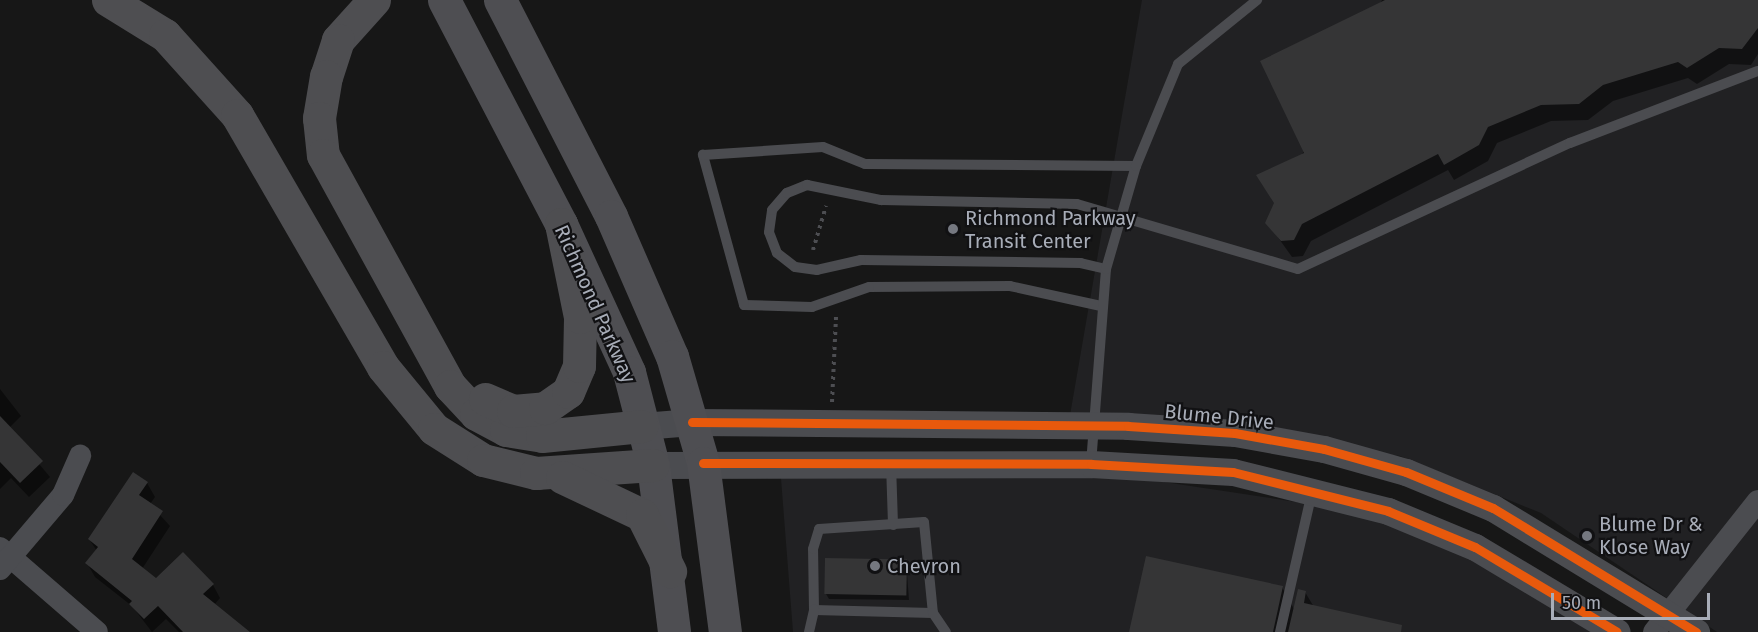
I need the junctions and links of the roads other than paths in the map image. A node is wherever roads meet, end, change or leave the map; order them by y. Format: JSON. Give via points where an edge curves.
{"nodes":[{"id":1,"x":108,"y":0,"type":"edge"},
{"id":2,"x":374,"y":0,"type":"edge"},
{"id":3,"x":444,"y":0,"type":"edge"},
{"id":4,"x":1257,"y":0,"type":"edge"},
{"id":5,"x":505,"y":10,"type":"edge"},
{"id":6,"x":1758,"y":71,"type":"edge"},
{"id":7,"x":1136,"y":165,"type":"junction"},
{"id":8,"x":1119,"y":217,"type":"junction"},
{"id":9,"x":561,"y":224,"type":"junction"},
{"id":10,"x":1106,"y":269,"type":"junction"},
{"id":11,"x":1101,"y":306,"type":"junction"},
{"id":12,"x":438,"y":360,"type":"junction"},
{"id":13,"x":692,"y":422,"type":"junction"},
{"id":14,"x":1091,"y":425,"type":"junction"},
{"id":15,"x":642,"y":426,"type":"junction"},
{"id":16,"x":80,"y":456,"type":"dead end"},
{"id":17,"x":703,"y":463,"type":"junction"},
{"id":18,"x":891,"y":463,"type":"junction"},
{"id":19,"x":1091,"y":464,"type":"junction"},
{"id":20,"x":653,"y":465,"type":"junction"},
{"id":21,"x":558,"y":474,"type":"junction"},
{"id":22,"x":1313,"y":489,"type":"junction"},
{"id":23,"x":1758,"y":501,"type":"edge"},
{"id":24,"x":893,"y":525,"type":"junction"},
{"id":25,"x":3,"y":558,"type":"edge"},
{"id":26,"x":670,"y":571,"type":"junction"},
{"id":27,"x":814,"y":610,"type":"junction"},
{"id":28,"x":933,"y":613,"type":"junction"},
{"id":29,"x":1660,"y":623,"type":"edge"},
{"id":30,"x":97,"y":632,"type":"edge"},
{"id":31,"x":674,"y":632,"type":"edge"},
{"id":32,"x":725,"y":632,"type":"edge"},
{"id":33,"x":809,"y":632,"type":"edge"},
{"id":34,"x":946,"y":632,"type":"edge"},
{"id":35,"x":1280,"y":632,"type":"edge"},
{"id":36,"x":1617,"y":632,"type":"edge"},
{"id":37,"x":1696,"y":632,"type":"edge"}],
"edges":[{"from":1,"to":21,"type":"highway","via":[[165,35],[237,115],[410,405],[434,429],[483,460]]},
{"from":2,"to":12,"type":"highway","via":[[338,40],[326,76],[319,118],[323,155]]},
{"from":3,"to":9,"type":"highway","name":"Richmond Parkway"},
{"from":4,"to":7,"type":"lane","via":[[1178,64]]},
{"from":5,"to":13,"type":"highway","via":[[649,296]]},
{"from":6,"to":8,"type":"lane","via":[[1570,143],[1298,269]]},
{"from":7,"to":8,"type":"lane"},
{"from":7,"to":11,"type":"lane","via":[[865,164],[823,147],[703,155],[744,305],[812,307],[869,287],[1010,286]]},
{"from":8,"to":10,"type":"lane"},
{"from":8,"to":10,"type":"lane","via":[[1077,204],[881,200],[807,185],[787,193],[772,210],[769,232],[786,260],[817,270],[861,260],[1081,263]]},
{"from":9,"to":12,"type":"highway","via":[[580,317],[579,366],[568,392],[545,408],[513,411],[487,400]]},
{"from":9,"to":15,"type":"highway","name":"Richmond Parkway","via":[[629,372]]},
{"from":10,"to":11,"type":"lane"},
{"from":11,"to":14,"type":"lane"},
{"from":12,"to":15,"type":"highway","via":[[450,386],[476,414],[506,430],[542,436]]},
{"from":13,"to":14,"type":"street","name":"Blume Drive"},
{"from":13,"to":15,"type":"street","name":"Blume Drive"},
{"from":13,"to":17,"type":"highway"},
{"from":14,"to":19,"type":"lane"},
{"from":14,"to":29,"type":"street","name":"Blume Drive","via":[[1235,433],[1406,472],[1493,508]]},
{"from":15,"to":20,"type":"highway","name":"Richmond Parkway"},
{"from":16,"to":25,"type":"street","via":[[63,495]]},
{"from":17,"to":18,"type":"street"},
{"from":17,"to":20,"type":"street"},
{"from":17,"to":32,"type":"highway"},
{"from":18,"to":19,"type":"street"},
{"from":18,"to":24,"type":"lane"},
{"from":19,"to":22,"type":"street","via":[[1233,472]]},
{"from":20,"to":21,"type":"highway"},
{"from":20,"to":26,"type":"highway","name":"Richmond Parkway"},
{"from":21,"to":26,"type":"highway","via":[[642,515]]},
{"from":22,"to":35,"type":"lane"},
{"from":22,"to":36,"type":"street","via":[[1388,511],[1475,548]]},
{"from":23,"to":29,"type":"street"},
{"from":24,"to":27,"type":"lane","via":[[819,529],[813,549]]},
{"from":24,"to":28,"type":"lane","via":[[924,522]]},
{"from":25,"to":30,"type":"street"},
{"from":26,"to":31,"type":"highway","name":"Richmond Parkway"},
{"from":27,"to":28,"type":"lane"},
{"from":27,"to":33,"type":"lane"},
{"from":28,"to":34,"type":"lane"},
{"from":29,"to":37,"type":"street","name":"Blume Drive"}]}
